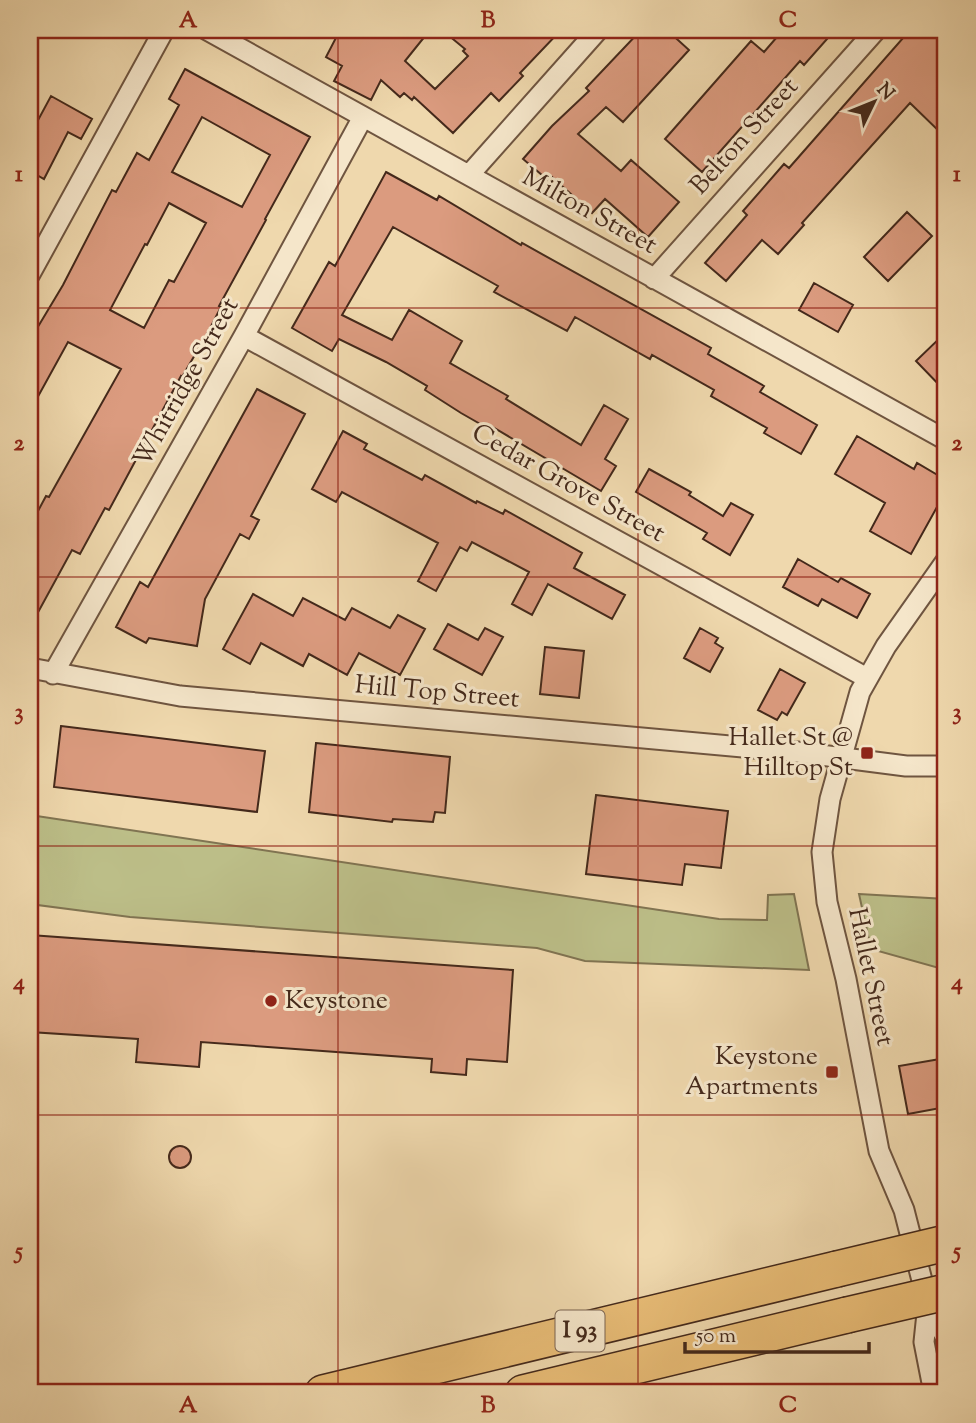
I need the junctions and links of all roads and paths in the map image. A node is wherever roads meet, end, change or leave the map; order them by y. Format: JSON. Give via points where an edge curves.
{"nodes":[{"id":1,"x":164,"y":30,"type":"edge"},
{"id":2,"x":207,"y":30,"type":"edge"},
{"id":3,"x":598,"y":30,"type":"edge"},
{"id":4,"x":876,"y":30,"type":"edge"},
{"id":5,"x":363,"y":117,"type":"junction"},
{"id":6,"x":469,"y":175,"type":"junction"},
{"id":7,"x":30,"y":274,"type":"edge"},
{"id":8,"x":654,"y":279,"type":"junction"},
{"id":9,"x":244,"y":336,"type":"junction"},
{"id":10,"x":946,"y":440,"type":"edge"},
{"id":11,"x":946,"y":561,"type":"edge"},
{"id":12,"x":30,"y":668,"type":"edge"},
{"id":13,"x":53,"y":674,"type":"junction"},
{"id":14,"x":867,"y":678,"type":"junction"},
{"id":15,"x":841,"y":759,"type":"junction"},
{"id":16,"x":946,"y":765,"type":"edge"},
{"id":17,"x":946,"y":1243,"type":"edge"},
{"id":18,"x":946,"y":1266,"type":"edge"},
{"id":19,"x":845,"y":1303,"type":"junction"},
{"id":20,"x":940,"y":1303,"type":"edge"},
{"id":21,"x":946,"y":1338,"type":"edge"},
{"id":22,"x":323,"y":1393,"type":"edge"},
{"id":23,"x":417,"y":1393,"type":"edge"},
{"id":24,"x":523,"y":1393,"type":"edge"},
{"id":25,"x":618,"y":1393,"type":"edge"},
{"id":26,"x":934,"y":1393,"type":"edge"}],
"edges":[{"from":1,"to":7,"type":"street"},
{"from":2,"to":5,"type":"street","name":"Milton Street"},
{"from":3,"to":6,"type":"street"},
{"from":4,"to":8,"type":"street","name":"Belton Street"},
{"from":5,"to":6,"type":"street","name":"Milton Street"},
{"from":5,"to":9,"type":"street","name":"Whitridge Street"},
{"from":6,"to":8,"type":"street","name":"Milton Street"},
{"from":8,"to":10,"type":"street","name":"Milton Street"},
{"from":9,"to":13,"type":"street","name":"Whitridge Street"},
{"from":9,"to":14,"type":"street","name":"Cedar Grove Street"},
{"from":11,"to":14,"type":"street","name":"Hallet Street"},
{"from":12,"to":13,"type":"street","name":"Hill Top Street"},
{"from":13,"to":15,"type":"street","name":"Hill Top Street","via":[[180,696]]},
{"from":14,"to":15,"type":"street","name":"Hallet Street"},
{"from":15,"to":16,"type":"street"},
{"from":15,"to":20,"type":"street","name":"Hallet Street","via":[[824,827],[825,888],[879,1151]]},
{"from":17,"to":19,"type":"highway","number":"I 93","bridge":true},
{"from":18,"to":19,"type":"highway","number":"I 93"},
{"from":19,"to":20,"type":"highway","number":"I 93"},
{"from":19,"to":22,"type":"highway","number":"I 93"},
{"from":19,"to":23,"type":"highway","number":"I 93"},
{"from":19,"to":24,"type":"highway","number":"I 93"},
{"from":19,"to":25,"type":"highway","number":"I 93"},
{"from":20,"to":21,"type":"street","name":"Hallet Street"},
{"from":20,"to":26,"type":"street","name":"Hallet Street","via":[[924,1342]]}]}
